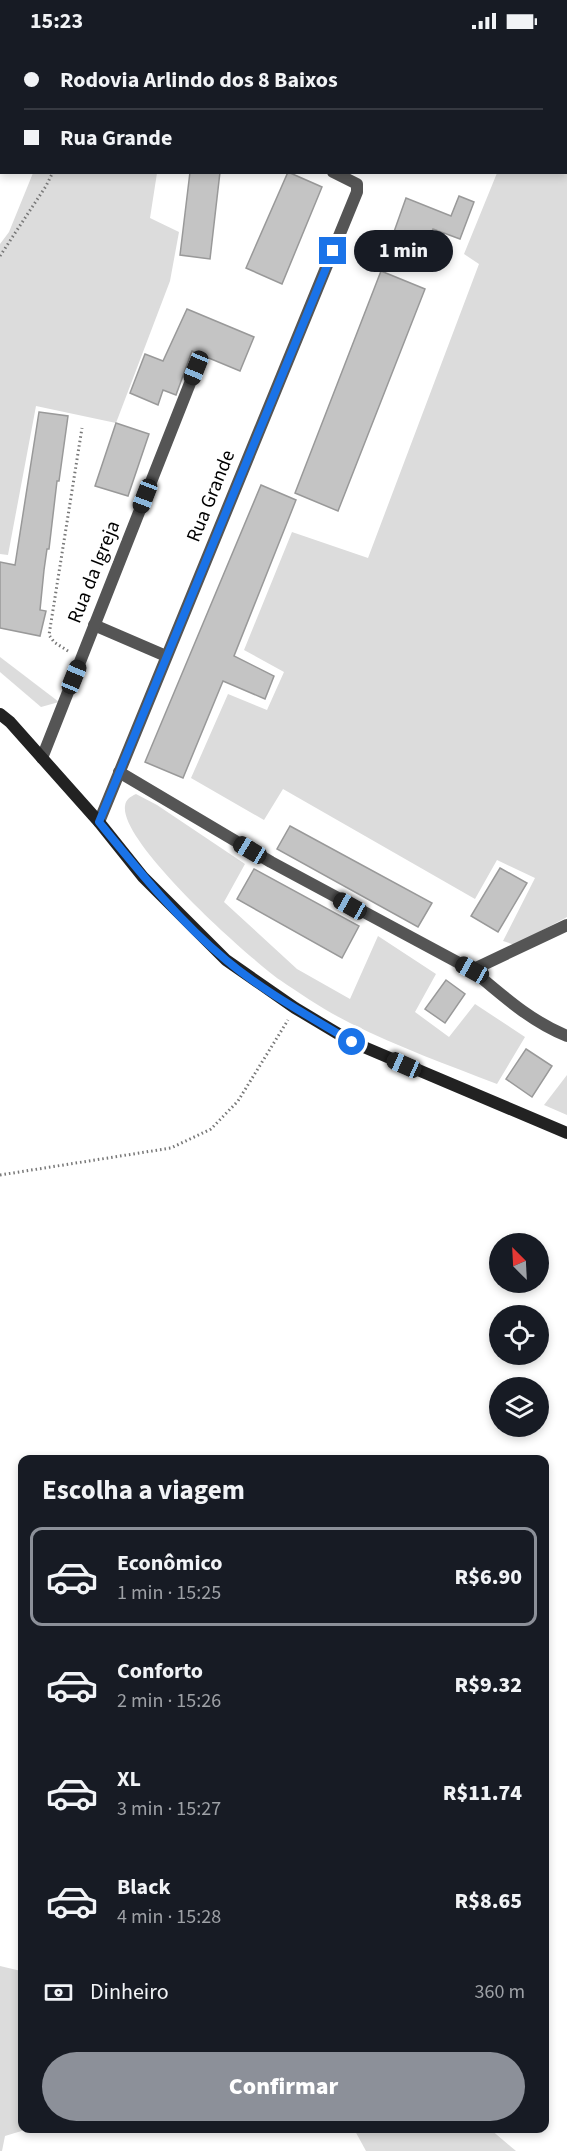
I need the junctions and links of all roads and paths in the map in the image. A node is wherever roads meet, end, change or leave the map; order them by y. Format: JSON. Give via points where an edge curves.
{"nodes":[{"id":1,"x":52,"y":174,"type":"edge"},
{"id":2,"x":337,"y":174,"type":"edge"},
{"id":3,"x":0,"y":256,"type":"edge"},
{"id":4,"x":196,"y":368,"type":"dead end"},
{"id":5,"x":82,"y":428,"type":"dead end"},
{"id":6,"x":94,"y":625,"type":"junction"},
{"id":7,"x":166,"y":656,"type":"junction"},
{"id":8,"x":82,"y":657,"type":"junction"},
{"id":9,"x":0,"y":714,"type":"edge"},
{"id":10,"x":42,"y":758,"type":"junction"},
{"id":11,"x":119,"y":772,"type":"junction"},
{"id":12,"x":99,"y":822,"type":"junction"},
{"id":13,"x":567,"y":925,"type":"edge"},
{"id":14,"x":472,"y":970,"type":"junction"},
{"id":15,"x":295,"y":1008,"type":"junction"},
{"id":16,"x":567,"y":1036,"type":"edge"},
{"id":17,"x":567,"y":1133,"type":"edge"},
{"id":18,"x":0,"y":1175,"type":"edge"}],
"edges":[{"from":1,"to":3,"type":"path"},
{"from":2,"to":7,"type":"street","name":"Rua Grande","via":[[357,184],[357,192]]},
{"from":4,"to":6,"type":"street","name":"Rua da Igreja"},
{"from":5,"to":8,"type":"path","via":[[49,635],[63,648]]},
{"from":6,"to":7,"type":"street"},
{"from":6,"to":8,"type":"street","name":"Rua da Igreja"},
{"from":7,"to":11,"type":"street","name":"Rua Grande"},
{"from":8,"to":10,"type":"street","name":"Rua da Igreja"},
{"from":9,"to":10,"type":"main road"},
{"from":10,"to":12,"type":"main road"},
{"from":11,"to":12,"type":"street","name":"Rua Grande"},
{"from":11,"to":14,"type":"street","via":[[271,862]]},
{"from":12,"to":15,"type":"main road","via":[[143,877],[226,960]]},
{"from":13,"to":14,"type":"street"},
{"from":14,"to":16,"type":"street","via":[[545,1027]]},
{"from":15,"to":17,"type":"main road","via":[[352,1042]]},
{"from":15,"to":18,"type":"path","via":[[238,1101],[211,1129],[171,1148]]}]}
